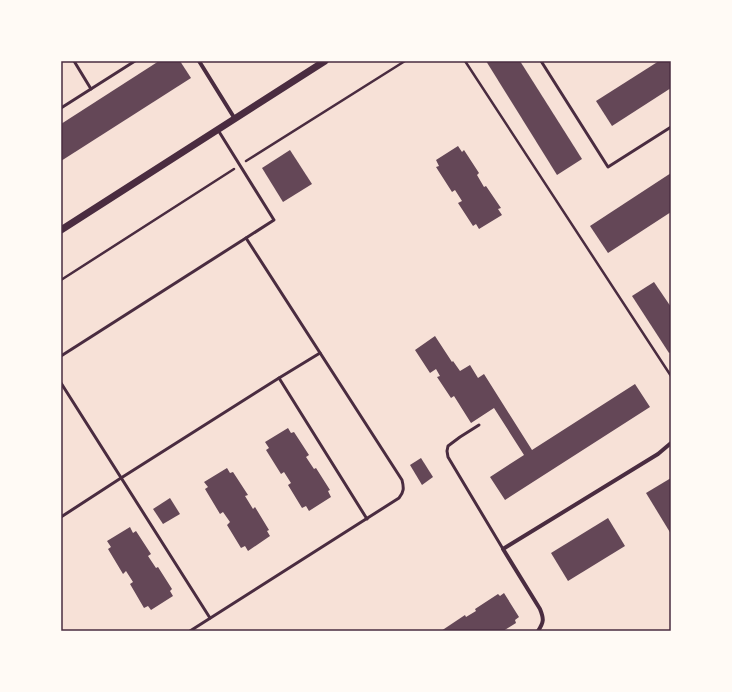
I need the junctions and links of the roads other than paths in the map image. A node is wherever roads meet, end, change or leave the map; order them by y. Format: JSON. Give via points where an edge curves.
{"nodes":[{"id":1,"x":74,"y":61,"type":"edge"},
{"id":2,"x":135,"y":61,"type":"edge"},
{"id":3,"x":199,"y":61,"type":"edge"},
{"id":4,"x":326,"y":61,"type":"edge"},
{"id":5,"x":541,"y":61,"type":"edge"},
{"id":6,"x":92,"y":89,"type":"junction"},
{"id":7,"x":61,"y":108,"type":"edge"},
{"id":8,"x":235,"y":119,"type":"junction"},
{"id":9,"x":671,"y":127,"type":"edge"},
{"id":10,"x":218,"y":130,"type":"junction"},
{"id":11,"x":61,"y":230,"type":"edge"},
{"id":12,"x":246,"y":238,"type":"junction"},
{"id":13,"x":320,"y":353,"type":"junction"},
{"id":14,"x":61,"y":356,"type":"edge"},
{"id":15,"x":279,"y":378,"type":"junction"},
{"id":16,"x":61,"y":383,"type":"edge"},
{"id":17,"x":479,"y":425,"type":"dead end"},
{"id":18,"x":671,"y":443,"type":"edge"},
{"id":19,"x":121,"y":478,"type":"junction"},
{"id":20,"x":61,"y":517,"type":"edge"},
{"id":21,"x":367,"y":519,"type":"junction"},
{"id":22,"x":503,"y":549,"type":"junction"},
{"id":23,"x":210,"y":618,"type":"junction"},
{"id":24,"x":190,"y":631,"type":"edge"},
{"id":25,"x":538,"y":631,"type":"edge"}],
"edges":[{"from":1,"to":6,"type":"lane"},
{"from":2,"to":6,"type":"lane"},
{"from":3,"to":8,"type":"street"},
{"from":4,"to":8,"type":"street"},
{"from":5,"to":9,"type":"lane","via":[[608,167]]},
{"from":6,"to":7,"type":"lane"},
{"from":8,"to":10,"type":"street"},
{"from":10,"to":11,"type":"street"},
{"from":10,"to":12,"type":"lane","via":[[274,220]]},
{"from":12,"to":13,"type":"lane"},
{"from":12,"to":14,"type":"lane"},
{"from":13,"to":15,"type":"lane"},
{"from":13,"to":21,"type":"lane","via":[[402,480],[402,493],[399,498]]},
{"from":15,"to":19,"type":"lane"},
{"from":15,"to":21,"type":"lane"},
{"from":16,"to":19,"type":"lane"},
{"from":17,"to":22,"type":"lane","via":[[448,446],[448,457]]},
{"from":18,"to":22,"type":"street","via":[[658,454]]},
{"from":19,"to":20,"type":"lane"},
{"from":19,"to":23,"type":"lane"},
{"from":21,"to":23,"type":"lane"},
{"from":22,"to":25,"type":"street","via":[[540,609],[543,617]]},
{"from":23,"to":24,"type":"lane"}]}
